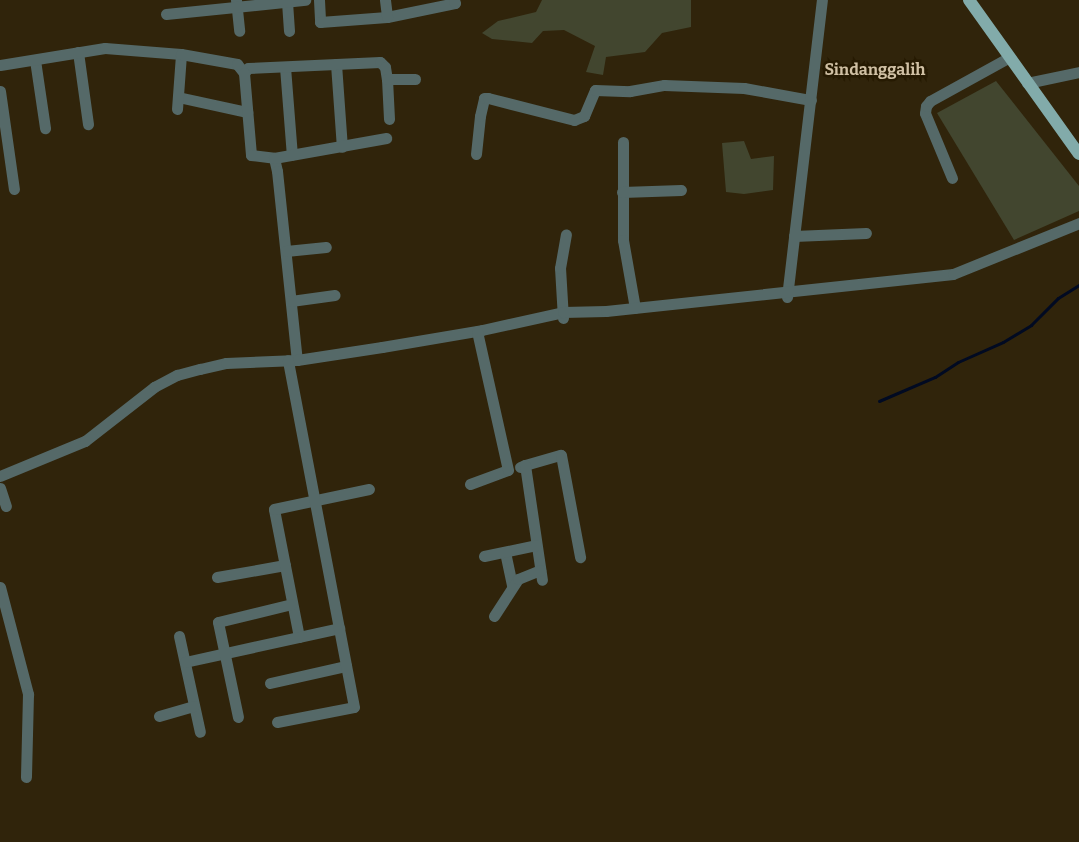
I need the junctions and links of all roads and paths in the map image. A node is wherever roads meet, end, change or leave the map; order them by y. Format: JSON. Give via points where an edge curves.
{"nodes":[{"id":1,"x":305,"y":0,"type":"edge"},
{"id":2,"x":319,"y":0,"type":"edge"},
{"id":3,"x":385,"y":0,"type":"edge"},
{"id":4,"x":454,"y":0,"type":"edge"},
{"id":5,"x":822,"y":0,"type":"edge"},
{"id":6,"x":969,"y":0,"type":"edge"},
{"id":7,"x":287,"y":2,"type":"junction"},
{"id":8,"x":236,"y":3,"type":"edge"},
{"id":9,"x":166,"y":14,"type":"dead end"},
{"id":10,"x":387,"y":17,"type":"junction"},
{"id":11,"x":239,"y":31,"type":"dead end"},
{"id":12,"x":289,"y":31,"type":"dead end"},
{"id":13,"x":78,"y":52,"type":"junction"},
{"id":14,"x":181,"y":54,"type":"junction"},
{"id":15,"x":1008,"y":58,"type":"junction"},
{"id":16,"x":35,"y":60,"type":"junction"},
{"id":17,"x":336,"y":64,"type":"junction"},
{"id":18,"x":0,"y":65,"type":"edge"},
{"id":19,"x":285,"y":67,"type":"junction"},
{"id":20,"x":244,"y":72,"type":"junction"},
{"id":21,"x":1079,"y":72,"type":"edge"},
{"id":22,"x":387,"y":79,"type":"junction"},
{"id":23,"x":415,"y":79,"type":"dead end"},
{"id":24,"x":1027,"y":83,"type":"junction"},
{"id":25,"x":0,"y":91,"type":"edge"},
{"id":26,"x":178,"y":96,"type":"junction"},
{"id":27,"x":811,"y":100,"type":"junction"},
{"id":28,"x":177,"y":109,"type":"dead end"},
{"id":29,"x":246,"y":112,"type":"junction"},
{"id":30,"x":389,"y":119,"type":"dead end"},
{"id":31,"x":88,"y":124,"type":"dead end"},
{"id":32,"x":45,"y":128,"type":"dead end"},
{"id":33,"x":386,"y":138,"type":"dead end"},
{"id":34,"x":623,"y":142,"type":"dead end"},
{"id":35,"x":342,"y":147,"type":"junction"},
{"id":36,"x":476,"y":154,"type":"dead end"},
{"id":37,"x":1079,"y":154,"type":"edge"},
{"id":38,"x":292,"y":155,"type":"junction"},
{"id":39,"x":274,"y":158,"type":"junction"},
{"id":40,"x":6,"y":173,"type":"edge"},
{"id":41,"x":952,"y":178,"type":"dead end"},
{"id":42,"x":14,"y":189,"type":"dead end"},
{"id":43,"x":682,"y":190,"type":"dead end"},
{"id":44,"x":622,"y":192,"type":"junction"},
{"id":45,"x":1079,"y":223,"type":"edge"},
{"id":46,"x":866,"y":233,"type":"dead end"},
{"id":47,"x":566,"y":234,"type":"dead end"},
{"id":48,"x":794,"y":236,"type":"junction"},
{"id":49,"x":326,"y":247,"type":"dead end"},
{"id":50,"x":286,"y":251,"type":"junction"},
{"id":51,"x":787,"y":294,"type":"junction"},
{"id":52,"x":335,"y":295,"type":"dead end"},
{"id":53,"x":291,"y":301,"type":"junction"},
{"id":54,"x":635,"y":308,"type":"junction"},
{"id":55,"x":563,"y":315,"type":"junction"},
{"id":56,"x":478,"y":331,"type":"junction"},
{"id":57,"x":293,"y":360,"type":"junction"},
{"id":58,"x":525,"y":465,"type":"junction"},
{"id":59,"x":508,"y":470,"type":"junction"},
{"id":60,"x":1,"y":472,"type":"edge"},
{"id":61,"x":470,"y":484,"type":"dead end"},
{"id":62,"x":0,"y":488,"type":"edge"},
{"id":63,"x":368,"y":489,"type":"dead end"},
{"id":64,"x":314,"y":500,"type":"junction"},
{"id":65,"x":6,"y":506,"type":"dead end"},
{"id":66,"x":536,"y":545,"type":"junction"},
{"id":67,"x":505,"y":552,"type":"junction"},
{"id":68,"x":484,"y":556,"type":"dead end"},
{"id":69,"x":580,"y":557,"type":"dead end"},
{"id":70,"x":285,"y":565,"type":"junction"},
{"id":71,"x":217,"y":578,"type":"dead end"},
{"id":72,"x":512,"y":585,"type":"junction"},
{"id":73,"x":0,"y":587,"type":"edge"},
{"id":74,"x":292,"y":604,"type":"junction"},
{"id":75,"x":494,"y":616,"type":"dead end"},
{"id":76,"x":339,"y":628,"type":"junction"},
{"id":77,"x":179,"y":636,"type":"dead end"},
{"id":78,"x":299,"y":637,"type":"junction"},
{"id":79,"x":225,"y":653,"type":"junction"},
{"id":80,"x":185,"y":662,"type":"junction"},
{"id":81,"x":346,"y":666,"type":"junction"},
{"id":82,"x":270,"y":683,"type":"dead end"},
{"id":83,"x":194,"y":706,"type":"junction"},
{"id":84,"x":159,"y":716,"type":"dead end"},
{"id":85,"x":238,"y":717,"type":"dead end"},
{"id":86,"x":277,"y":722,"type":"dead end"},
{"id":87,"x":200,"y":732,"type":"dead end"},
{"id":88,"x":26,"y":778,"type":"dead end"}],
"edges":[{"from":1,"to":7,"type":"street"},
{"from":2,"to":10,"type":"street","via":[[320,22]]},
{"from":3,"to":10,"type":"street"},
{"from":4,"to":10,"type":"street","via":[[455,4]]},
{"from":5,"to":27,"type":"street"},
{"from":6,"to":15,"type":"main road"},
{"from":7,"to":8,"type":"street"},
{"from":7,"to":12,"type":"street"},
{"from":8,"to":9,"type":"street"},
{"from":8,"to":11,"type":"street"},
{"from":13,"to":14,"type":"street","via":[[121,48]]},
{"from":13,"to":16,"type":"street"},
{"from":13,"to":31,"type":"street"},
{"from":14,"to":20,"type":"street","via":[[237,64]]},
{"from":14,"to":26,"type":"street"},
{"from":15,"to":24,"type":"main road"},
{"from":15,"to":41,"type":"street","via":[[926,106],[925,114]]},
{"from":16,"to":18,"type":"street"},
{"from":16,"to":32,"type":"street"},
{"from":17,"to":19,"type":"street"},
{"from":17,"to":22,"type":"street","via":[[380,62],[385,67]]},
{"from":17,"to":35,"type":"street"},
{"from":19,"to":20,"type":"street","via":[[248,68]]},
{"from":19,"to":38,"type":"street"},
{"from":20,"to":29,"type":"street"},
{"from":21,"to":24,"type":"street"},
{"from":22,"to":23,"type":"street"},
{"from":22,"to":30,"type":"street"},
{"from":24,"to":37,"type":"main road"},
{"from":25,"to":40,"type":"street"},
{"from":26,"to":28,"type":"street"},
{"from":26,"to":29,"type":"street"},
{"from":27,"to":36,"type":"street","via":[[744,88],[664,84],[630,91],[595,90],[584,116],[574,120],[484,98]]},
{"from":27,"to":48,"type":"street"},
{"from":29,"to":39,"type":"street","via":[[251,155]]},
{"from":33,"to":35,"type":"street"},
{"from":34,"to":44,"type":"street"},
{"from":35,"to":38,"type":"street"},
{"from":38,"to":39,"type":"street"},
{"from":39,"to":50,"type":"street"},
{"from":40,"to":42,"type":"street"},
{"from":43,"to":44,"type":"street"},
{"from":44,"to":54,"type":"street","via":[[623,240]]},
{"from":45,"to":51,"type":"street","via":[[953,274]]},
{"from":46,"to":48,"type":"street"},
{"from":47,"to":55,"type":"street","via":[[560,268]]},
{"from":48,"to":51,"type":"street"},
{"from":49,"to":50,"type":"street"},
{"from":50,"to":53,"type":"street"},
{"from":51,"to":54,"type":"street"},
{"from":52,"to":53,"type":"street"},
{"from":53,"to":57,"type":"street"},
{"from":54,"to":55,"type":"street"},
{"from":55,"to":56,"type":"street"},
{"from":56,"to":57,"type":"street"},
{"from":56,"to":59,"type":"street"},
{"from":57,"to":60,"type":"street","via":[[226,364],[177,375],[154,387],[86,441]]},
{"from":57,"to":64,"type":"street"},
{"from":58,"to":59,"type":"street"},
{"from":58,"to":66,"type":"street"},
{"from":58,"to":69,"type":"street","via":[[561,454]]},
{"from":59,"to":61,"type":"street"},
{"from":62,"to":65,"type":"street"},
{"from":63,"to":64,"type":"street"},
{"from":64,"to":70,"type":"street","via":[[274,509]]},
{"from":64,"to":76,"type":"street"},
{"from":66,"to":67,"type":"street"},
{"from":66,"to":72,"type":"street","via":[[541,575],[518,578]]},
{"from":67,"to":68,"type":"street"},
{"from":67,"to":72,"type":"street"},
{"from":70,"to":71,"type":"street"},
{"from":70,"to":74,"type":"street"},
{"from":72,"to":75,"type":"street"},
{"from":73,"to":88,"type":"street","via":[[28,694]]},
{"from":74,"to":78,"type":"street"},
{"from":74,"to":79,"type":"street","via":[[218,622]]},
{"from":76,"to":78,"type":"street"},
{"from":76,"to":81,"type":"street"},
{"from":77,"to":80,"type":"street"},
{"from":78,"to":79,"type":"street"},
{"from":79,"to":80,"type":"street"},
{"from":79,"to":85,"type":"street"},
{"from":80,"to":83,"type":"street"},
{"from":81,"to":82,"type":"street"},
{"from":81,"to":86,"type":"street","via":[[354,707]]},
{"from":83,"to":84,"type":"street"},
{"from":83,"to":87,"type":"street"}]}
